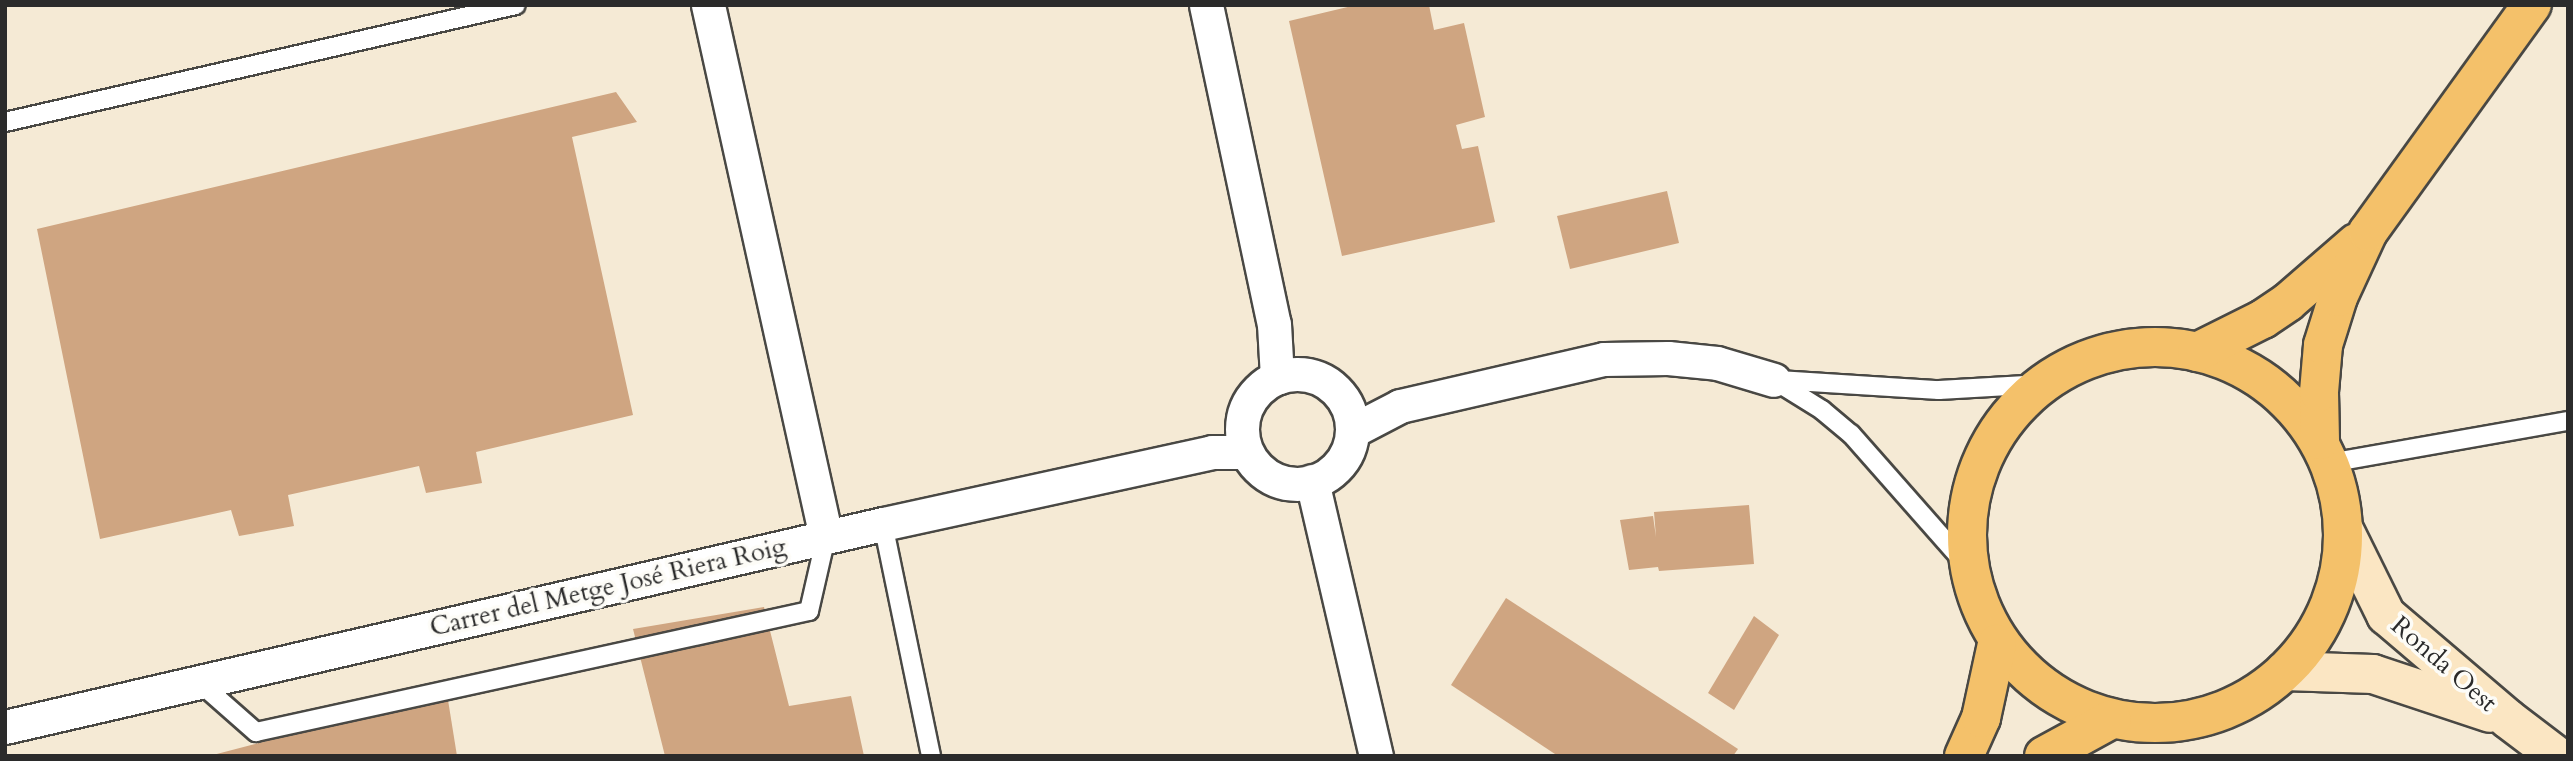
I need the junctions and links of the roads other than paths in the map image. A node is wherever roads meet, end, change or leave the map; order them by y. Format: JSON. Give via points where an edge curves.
{"nodes":[{"id":1,"x":516,"y":5,"type":"edge"},
{"id":2,"x":708,"y":5,"type":"edge"},
{"id":3,"x":1206,"y":5,"type":"edge"},
{"id":4,"x":2532,"y":5,"type":"edge"},
{"id":5,"x":5,"y":122,"type":"edge"},
{"id":6,"x":2368,"y":232,"type":"junction"},
{"id":7,"x":2197,"y":352,"type":"junction"},
{"id":8,"x":1285,"y":376,"type":"junction"},
{"id":9,"x":1774,"y":380,"type":"junction"},
{"id":10,"x":2043,"y":384,"type":"junction"},
{"id":11,"x":1348,"y":417,"type":"junction"},
{"id":12,"x":2568,"y":421,"type":"edge"},
{"id":13,"x":1244,"y":443,"type":"junction"},
{"id":14,"x":2324,"y":452,"type":"junction"},
{"id":15,"x":1312,"y":481,"type":"junction"},
{"id":16,"x":883,"y":524,"type":"junction"},
{"id":17,"x":2345,"y":532,"type":"junction"},
{"id":18,"x":826,"y":537,"type":"junction"},
{"id":19,"x":1971,"y":570,"type":"junction"},
{"id":20,"x":1997,"y":644,"type":"junction"},
{"id":21,"x":2285,"y":671,"type":"junction"},
{"id":22,"x":199,"y":682,"type":"junction"},
{"id":23,"x":2112,"y":719,"type":"junction"},
{"id":24,"x":2508,"y":719,"type":"junction"},
{"id":25,"x":5,"y":727,"type":"edge"},
{"id":26,"x":931,"y":756,"type":"edge"},
{"id":27,"x":1376,"y":756,"type":"edge"},
{"id":28,"x":1964,"y":756,"type":"edge"},
{"id":29,"x":2044,"y":756,"type":"edge"},
{"id":30,"x":2557,"y":756,"type":"edge"}],
"edges":[{"from":1,"to":5,"type":"lane"},
{"from":2,"to":18,"type":"street"},
{"from":3,"to":8,"type":"street"},
{"from":4,"to":6,"type":"main road"},
{"from":6,"to":7,"type":"main road","via":[[2288,302]]},
{"from":6,"to":14,"type":"main road","via":[[2338,297],[2323,345],[2319,392]]},
{"from":7,"to":10,"type":"main road","via":[[2149,346],[2121,349],[2069,366]]},
{"from":7,"to":14,"type":"main road","via":[[2251,372],[2290,401]]},
{"from":8,"to":11,"type":"street","via":[[1312,376],[1328,383]]},
{"from":8,"to":13,"type":"street","via":[[1261,387],[1250,400],[1243,416]]},
{"from":9,"to":10,"type":"lane","via":[[1939,390]]},
{"from":9,"to":11,"type":"street","via":[[1717,363],[1604,359]]},
{"from":9,"to":19,"type":"lane","via":[[1851,434]]},
{"from":10,"to":19,"type":"main road","via":[[2002,427],[1976,481]]},
{"from":11,"to":15,"type":"street","via":[[1348,449],[1338,465]]},
{"from":12,"to":14,"type":"lane"},
{"from":13,"to":15,"type":"street","via":[[1257,466],[1271,477],[1288,483]]},
{"from":13,"to":16,"type":"street","name":"Carrer del Metge José Riera Roig"},
{"from":14,"to":17,"type":"main road"},
{"from":15,"to":27,"type":"street"},
{"from":16,"to":18,"type":"street","name":"Carrer del Metge José Riera Roig"},
{"from":16,"to":26,"type":"lane"},
{"from":17,"to":21,"type":"main road","via":[[2338,583],[2318,630]]},
{"from":17,"to":24,"type":"main road","name":"Ronda Oest","via":[[2386,615]]},
{"from":18,"to":22,"type":"street","name":"Carrer del Metge José Riera Roig"},
{"from":18,"to":22,"type":"lane","via":[[809,611],[256,732]]},
{"from":19,"to":20,"type":"main road"},
{"from":20,"to":23,"type":"main road","via":[[2046,690]]},
{"from":20,"to":28,"type":"main road","via":[[1980,718]]},
{"from":21,"to":23,"type":"main road","via":[[2235,704],[2175,720]]},
{"from":21,"to":24,"type":"main road","name":"Ronda Oest","via":[[2374,674]]},
{"from":22,"to":25,"type":"street","name":"Carrer del Metge José Riera Roig"},
{"from":23,"to":29,"type":"main road"},
{"from":24,"to":30,"type":"main road","name":"Ronda Oest"}]}
